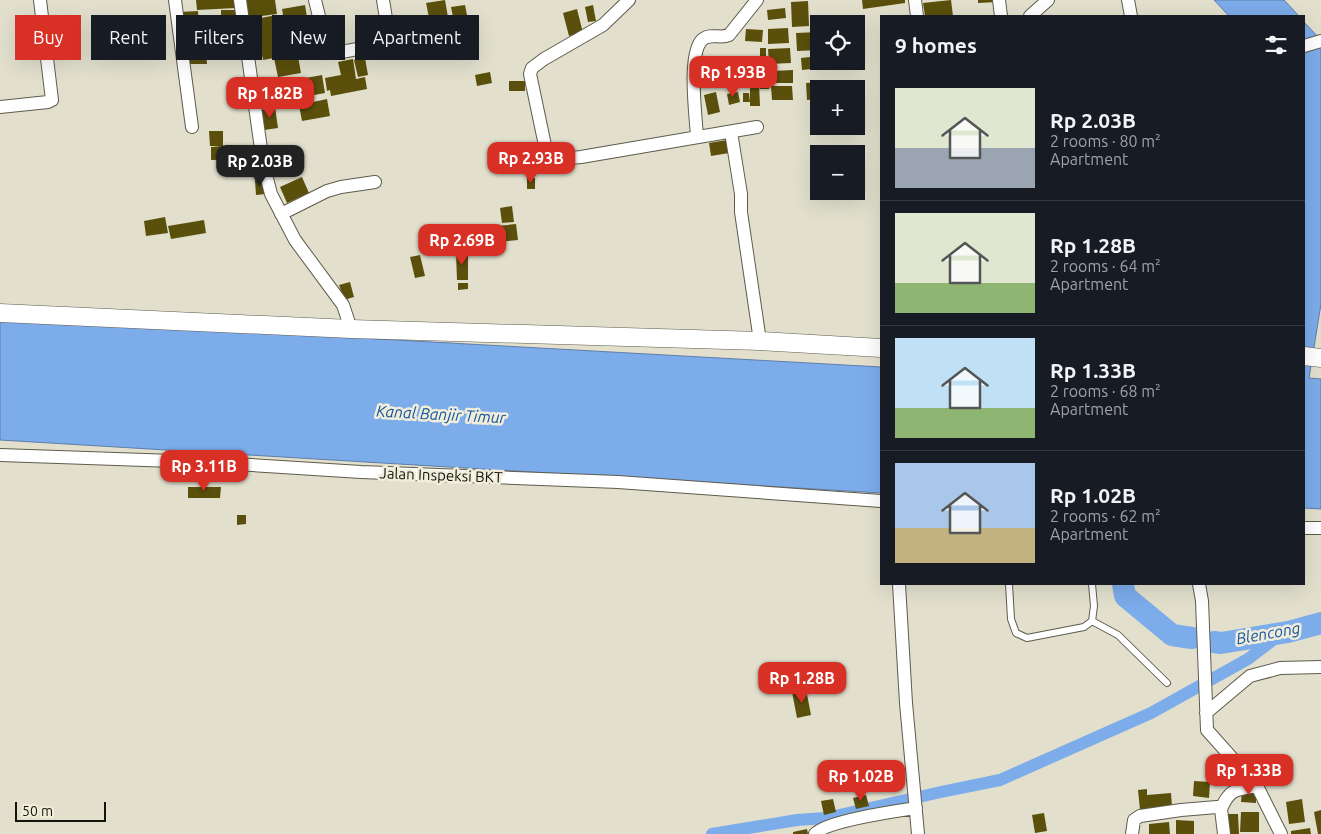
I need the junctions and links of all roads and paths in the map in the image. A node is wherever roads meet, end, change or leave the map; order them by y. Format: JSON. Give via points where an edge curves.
{"nodes":[{"id":1,"x":40,"y":0,"type":"edge"},
{"id":2,"x":174,"y":0,"type":"edge"},
{"id":3,"x":240,"y":0,"type":"edge"},
{"id":4,"x":315,"y":0,"type":"edge"},
{"id":5,"x":383,"y":0,"type":"edge"},
{"id":6,"x":629,"y":0,"type":"edge"},
{"id":7,"x":757,"y":0,"type":"edge"},
{"id":8,"x":915,"y":0,"type":"edge"},
{"id":9,"x":999,"y":0,"type":"edge"},
{"id":10,"x":1048,"y":0,"type":"edge"},
{"id":11,"x":1128,"y":0,"type":"edge"},
{"id":12,"x":385,"y":15,"type":"edge"},
{"id":13,"x":917,"y":15,"type":"edge"},
{"id":14,"x":1001,"y":15,"type":"edge"},
{"id":15,"x":1031,"y":15,"type":"edge"},
{"id":16,"x":1130,"y":15,"type":"edge"},
{"id":17,"x":1321,"y":41,"type":"edge"},
{"id":18,"x":1305,"y":46,"type":"edge"},
{"id":19,"x":355,"y":50,"type":"edge"},
{"id":20,"x":0,"y":107,"type":"edge"},
{"id":21,"x":192,"y":127,"type":"dead end"},
{"id":22,"x":757,"y":127,"type":"dead end"},
{"id":23,"x":731,"y":132,"type":"junction"},
{"id":24,"x":698,"y":137,"type":"junction"},
{"id":25,"x":375,"y":182,"type":"dead end"},
{"id":26,"x":280,"y":214,"type":"junction"},
{"id":27,"x":0,"y":312,"type":"edge"},
{"id":28,"x":351,"y":329,"type":"junction"},
{"id":29,"x":760,"y":342,"type":"junction"},
{"id":30,"x":880,"y":348,"type":"edge"},
{"id":31,"x":1305,"y":356,"type":"edge"},
{"id":32,"x":1321,"y":358,"type":"edge"},
{"id":33,"x":0,"y":455,"type":"edge"},
{"id":34,"x":880,"y":501,"type":"edge"},
{"id":35,"x":1305,"y":528,"type":"edge"},
{"id":36,"x":1321,"y":528,"type":"edge"},
{"id":37,"x":898,"y":585,"type":"edge"},
{"id":38,"x":1009,"y":585,"type":"edge"},
{"id":39,"x":1092,"y":585,"type":"edge"},
{"id":40,"x":1199,"y":585,"type":"edge"},
{"id":41,"x":1092,"y":621,"type":"junction"},
{"id":42,"x":1321,"y":668,"type":"edge"},
{"id":43,"x":1167,"y":682,"type":"dead end"},
{"id":44,"x":1206,"y":713,"type":"junction"},
{"id":45,"x":1257,"y":786,"type":"junction"},
{"id":46,"x":916,"y":805,"type":"junction"},
{"id":47,"x":1221,"y":810,"type":"junction"},
{"id":48,"x":814,"y":834,"type":"edge"},
{"id":49,"x":918,"y":834,"type":"edge"},
{"id":50,"x":1132,"y":834,"type":"edge"},
{"id":51,"x":1224,"y":834,"type":"edge"},
{"id":52,"x":1281,"y":834,"type":"edge"}],
"edges":[{"from":1,"to":20,"type":"street","via":[[52,100]]},
{"from":2,"to":21,"type":"street"},
{"from":3,"to":26,"type":"street","via":[[264,163],[271,194]]},
{"from":4,"to":19,"type":"street","via":[[328,53]]},
{"from":5,"to":12,"type":"street"},
{"from":6,"to":24,"type":"street","via":[[603,25],[532,68],[530,74],[547,154],[560,159],[581,157]]},
{"from":7,"to":24,"type":"street","via":[[729,35],[704,37],[699,43],[694,66]]},
{"from":8,"to":13,"type":"street"},
{"from":9,"to":14,"type":"street"},
{"from":10,"to":15,"type":"street"},
{"from":11,"to":16,"type":"street"},
{"from":17,"to":18,"type":"street"},
{"from":22,"to":23,"type":"street"},
{"from":23,"to":24,"type":"street"},
{"from":23,"to":29,"type":"street"},
{"from":25,"to":26,"type":"street","via":[[327,191]]},
{"from":26,"to":28,"type":"street","via":[[343,305]]},
{"from":27,"to":28,"type":"street"},
{"from":28,"to":29,"type":"street"},
{"from":29,"to":30,"type":"street"},
{"from":31,"to":32,"type":"street"},
{"from":33,"to":34,"type":"street","name":"Jalan Inspeksi BKT","via":[[618,482]]},
{"from":35,"to":36,"type":"street"},
{"from":37,"to":46,"type":"street"},
{"from":38,"to":41,"type":"lane","via":[[1016,632],[1027,638],[1084,627]]},
{"from":39,"to":41,"type":"lane"},
{"from":40,"to":44,"type":"street"},
{"from":41,"to":43,"type":"lane","via":[[1118,635]]},
{"from":42,"to":44,"type":"street","via":[[1280,668],[1250,676]]},
{"from":44,"to":45,"type":"street","via":[[1207,730]]},
{"from":45,"to":47,"type":"street","via":[[1229,794]]},
{"from":45,"to":52,"type":"street"},
{"from":46,"to":48,"type":"street","via":[[822,828]]},
{"from":46,"to":49,"type":"street"},
{"from":47,"to":50,"type":"street","via":[[1217,807],[1190,809],[1140,816],[1134,820]]},
{"from":47,"to":51,"type":"street"}]}
